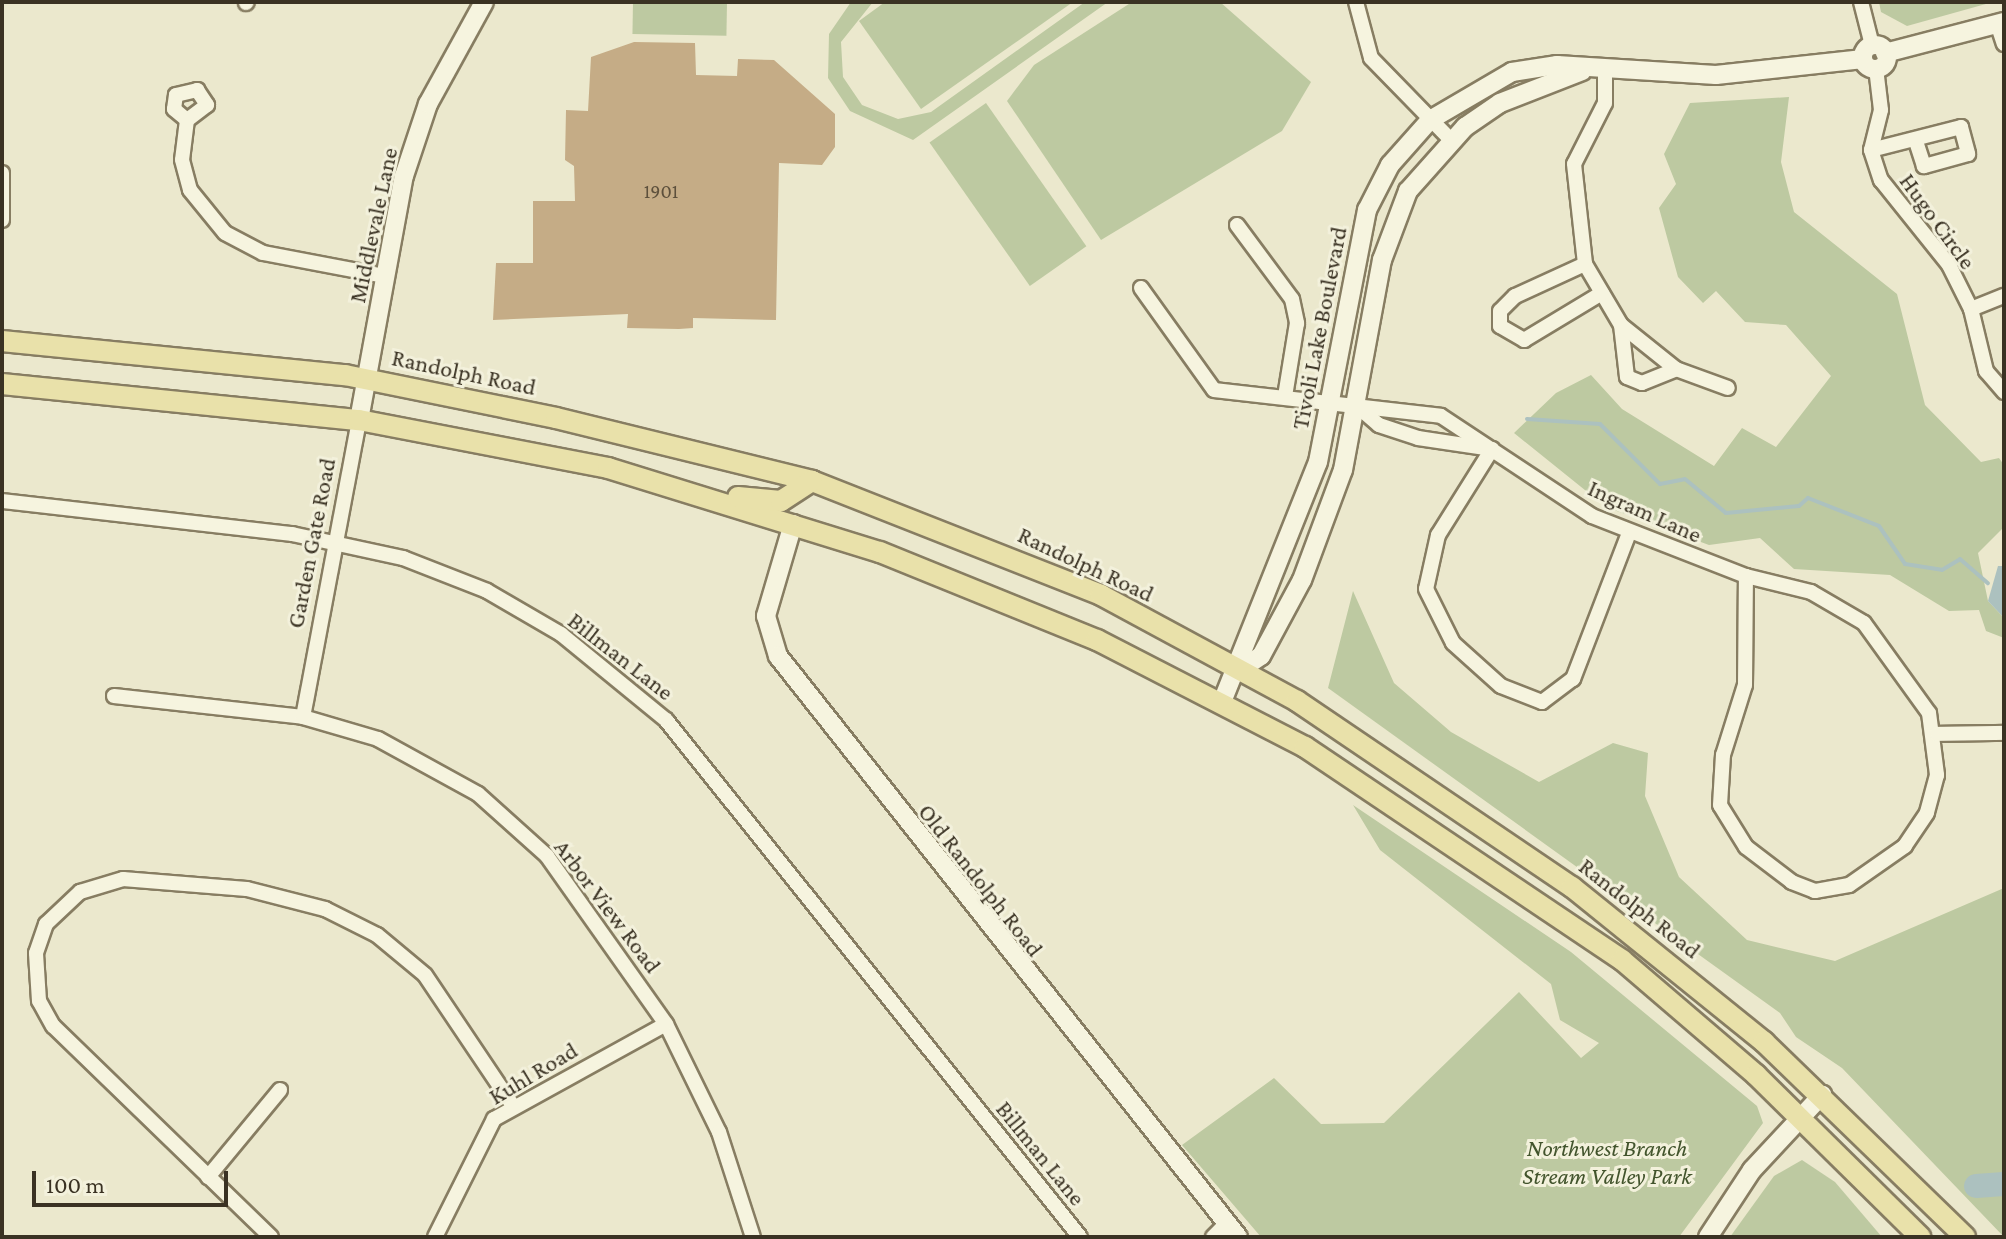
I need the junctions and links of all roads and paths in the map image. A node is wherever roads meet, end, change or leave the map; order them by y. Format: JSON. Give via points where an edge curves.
{"nodes":[{"id":1,"x":484,"y":2,"type":"edge"},
{"id":2,"x":1356,"y":2,"type":"edge"},
{"id":3,"x":1861,"y":2,"type":"edge"},
{"id":4,"x":2001,"y":23,"type":"edge"},
{"id":5,"x":2004,"y":44,"type":"edge"},
{"id":6,"x":1874,"y":56,"type":"junction"},
{"id":7,"x":1582,"y":71,"type":"junction"},
{"id":8,"x":1605,"y":72,"type":"junction"},
{"id":9,"x":187,"y":120,"type":"dead end"},
{"id":10,"x":1430,"y":120,"type":"junction"},
{"id":11,"x":1451,"y":140,"type":"junction"},
{"id":12,"x":1916,"y":142,"type":"dead end"},
{"id":13,"x":1871,"y":150,"type":"junction"},
{"id":14,"x":2,"y":173,"type":"edge"},
{"id":15,"x":2,"y":220,"type":"edge"},
{"id":16,"x":1237,"y":225,"type":"dead end"},
{"id":17,"x":1585,"y":264,"type":"junction"},
{"id":18,"x":385,"y":276,"type":"junction"},
{"id":19,"x":1141,"y":288,"type":"dead end"},
{"id":20,"x":1602,"y":293,"type":"junction"},
{"id":21,"x":2004,"y":296,"type":"edge"},
{"id":22,"x":1971,"y":309,"type":"junction"},
{"id":23,"x":1621,"y":325,"type":"junction"},
{"id":24,"x":2,"y":341,"type":"edge"},
{"id":25,"x":1676,"y":369,"type":"junction"},
{"id":26,"x":367,"y":378,"type":"junction"},
{"id":27,"x":2,"y":384,"type":"edge"},
{"id":28,"x":1728,"y":388,"type":"dead end"},
{"id":29,"x":2004,"y":392,"type":"edge"},
{"id":30,"x":1285,"y":396,"type":"junction"},
{"id":31,"x":1331,"y":402,"type":"junction"},
{"id":32,"x":1357,"y":406,"type":"junction"},
{"id":33,"x":359,"y":420,"type":"junction"},
{"id":34,"x":1492,"y":449,"type":"junction"},
{"id":35,"x":812,"y":481,"type":"junction"},
{"id":36,"x":682,"y":489,"type":"junction"},
{"id":37,"x":2,"y":501,"type":"edge"},
{"id":38,"x":913,"y":521,"type":"junction"},
{"id":39,"x":793,"y":524,"type":"junction"},
{"id":40,"x":1629,"y":533,"type":"junction"},
{"id":41,"x":335,"y":543,"type":"junction"},
{"id":42,"x":1746,"y":576,"type":"junction"},
{"id":43,"x":1240,"y":670,"type":"junction"},
{"id":44,"x":114,"y":696,"type":"dead end"},
{"id":45,"x":1222,"y":702,"type":"junction"},
{"id":46,"x":303,"y":717,"type":"junction"},
{"id":47,"x":2004,"y":733,"type":"edge"},
{"id":48,"x":1937,"y":734,"type":"junction"},
{"id":49,"x":666,"y":1024,"type":"junction"},
{"id":50,"x":280,"y":1090,"type":"dead end"},
{"id":51,"x":1822,"y":1095,"type":"junction"},
{"id":52,"x":513,"y":1106,"type":"junction"},
{"id":53,"x":1800,"y":1117,"type":"junction"},
{"id":54,"x":208,"y":1177,"type":"junction"},
{"id":55,"x":1226,"y":1233,"type":"edge"},
{"id":56,"x":271,"y":1237,"type":"edge"},
{"id":57,"x":435,"y":1237,"type":"edge"},
{"id":58,"x":753,"y":1237,"type":"edge"},
{"id":59,"x":1080,"y":1237,"type":"edge"},
{"id":60,"x":1708,"y":1237,"type":"edge"},
{"id":61,"x":1920,"y":1237,"type":"edge"},
{"id":62,"x":1965,"y":1237,"type":"edge"}],
"edges":[{"from":1,"to":18,"type":"street","name":"Middlevale Lane","via":[[428,104],[404,176]]},
{"from":2,"to":10,"type":"street","via":[[1371,58]]},
{"from":3,"to":6,"type":"street"},
{"from":4,"to":5,"type":"street"},
{"from":4,"to":6,"type":"street","name":"Tivoli Lake Boulevard"},
{"from":6,"to":8,"type":"street","name":"Tivoli Lake Boulevard","via":[[1783,73]]},
{"from":6,"to":13,"type":"street","via":[[1881,110]]},
{"from":7,"to":8,"type":"street","name":"Tivoli Lake Boulevard"},
{"from":7,"to":10,"type":"street","name":"Tivoli Lake Boulevard","via":[[1557,65],[1512,72]]},
{"from":7,"to":11,"type":"street","name":"Tivoli Lake Boulevard","via":[[1500,103]]},
{"from":8,"to":17,"type":"street","via":[[1605,103],[1574,164]]},
{"from":9,"to":18,"type":"street","via":[[182,160],[190,190],[225,233],[263,253]]},
{"from":10,"to":11,"type":"street"},
{"from":10,"to":31,"type":"street","name":"Tivoli Lake Boulevard","via":[[1390,165],[1367,210]]},
{"from":11,"to":32,"type":"street","name":"Tivoli Lake Boulevard","via":[[1408,191],[1391,227]]},
{"from":12,"to":13,"type":"street"},
{"from":13,"to":22,"type":"street","name":"Hugo Circle","via":[[1881,180],[1949,265]]},
{"from":14,"to":15,"type":"street"},
{"from":16,"to":30,"type":"street","via":[[1292,299],[1297,323]]},
{"from":17,"to":20,"type":"street"},
{"from":17,"to":20,"type":"street","via":[[1515,296],[1500,311],[1500,326],[1524,340]]},
{"from":18,"to":26,"type":"street","name":"Middlevale Lane"},
{"from":19,"to":30,"type":"street","name":"Ingram Lane","via":[[1214,390]]},
{"from":20,"to":23,"type":"street"},
{"from":21,"to":22,"type":"street"},
{"from":22,"to":29,"type":"street","name":"Hugo Circle","via":[[1986,371]]},
{"from":23,"to":25,"type":"street"},
{"from":23,"to":25,"type":"street","via":[[1627,377],[1642,383]]},
{"from":24,"to":26,"type":"main road","name":"Randolph Road"},
{"from":25,"to":28,"type":"street"},
{"from":26,"to":33,"type":"street","name":"Garden Gate Road"},
{"from":26,"to":35,"type":"main road","name":"Randolph Road"},
{"from":27,"to":33,"type":"main road"},
{"from":30,"to":31,"type":"street","name":"Ingram Lane"},
{"from":31,"to":32,"type":"street","name":"Ingram Lane"},
{"from":31,"to":43,"type":"street","name":"Tivoli Lake Boulevard","via":[[1297,519],[1240,646]]},
{"from":32,"to":34,"type":"street","name":"Ingram Lane","via":[[1379,425],[1418,438]]},
{"from":32,"to":34,"type":"street","name":"Ingram Lane","via":[[1441,416]]},
{"from":32,"to":43,"type":"street","name":"Tivoli Lake Boulevard","via":[[1343,470],[1302,580],[1261,656]]},
{"from":33,"to":36,"type":"main road","via":[[533,451]]},
{"from":33,"to":41,"type":"street","name":"Garden Gate Road"},
{"from":34,"to":40,"type":"street","name":"Ingram Lane"},
{"from":34,"to":40,"type":"street","via":[[1428,562],[1436,614],[1465,657],[1525,699],[1542,702],[1559,693],[1590,645]]},
{"from":35,"to":36,"type":"main road","via":[[781,501]]},
{"from":35,"to":38,"type":"main road","name":"Randolph Road"},
{"from":36,"to":39,"type":"main road"},
{"from":37,"to":41,"type":"street","name":"Billman Lane"},
{"from":38,"to":39,"type":"main road","via":[[821,499],[805,503]]},
{"from":38,"to":43,"type":"main road","name":"Randolph Road","via":[[1101,595]]},
{"from":39,"to":45,"type":"main road","via":[[1019,607]]},
{"from":39,"to":55,"type":"street","name":"Old Randolph Road","via":[[766,616],[778,656]]},
{"from":40,"to":42,"type":"street","name":"Ingram Lane"},
{"from":41,"to":46,"type":"street","name":"Garden Gate Road"},
{"from":41,"to":59,"type":"street","name":"Billman Lane","via":[[403,558],[487,591],[632,687],[699,759]]},
{"from":42,"to":48,"type":"street","name":"Ingram Lane","via":[[1811,592],[1864,623],[1896,659]]},
{"from":42,"to":48,"type":"street","via":[[1745,685],[1723,755],[1720,805],[1731,829],[1767,866],[1828,891],[1887,864],[1927,813]]},
{"from":43,"to":45,"type":"street","name":"Tivoli Lake Boulevard"},
{"from":43,"to":51,"type":"main road","name":"Randolph Road","via":[[1365,743],[1572,887]]},
{"from":44,"to":46,"type":"street","name":"Arbor View Road"},
{"from":45,"to":53,"type":"main road","via":[[1487,864],[1622,960]]},
{"from":46,"to":49,"type":"street","name":"Arbor View Road","via":[[378,739],[478,794],[547,856]]},
{"from":47,"to":48,"type":"street"},
{"from":49,"to":52,"type":"street","name":"Kuhl Road"},
{"from":49,"to":58,"type":"street","name":"Arbor View Road","via":[[719,1132]]},
{"from":50,"to":54,"type":"street"},
{"from":51,"to":53,"type":"street"},
{"from":51,"to":62,"type":"main road","name":"Randolph Road"},
{"from":52,"to":54,"type":"street","via":[[432,985],[377,935],[325,909],[247,889],[123,879],[97,884],[46,924],[36,953],[39,1001],[53,1026]]},
{"from":52,"to":57,"type":"street","name":"Kuhl Road","via":[[477,1142]]},
{"from":53,"to":60,"type":"street"},
{"from":53,"to":61,"type":"main road"},
{"from":54,"to":56,"type":"street"}]}
